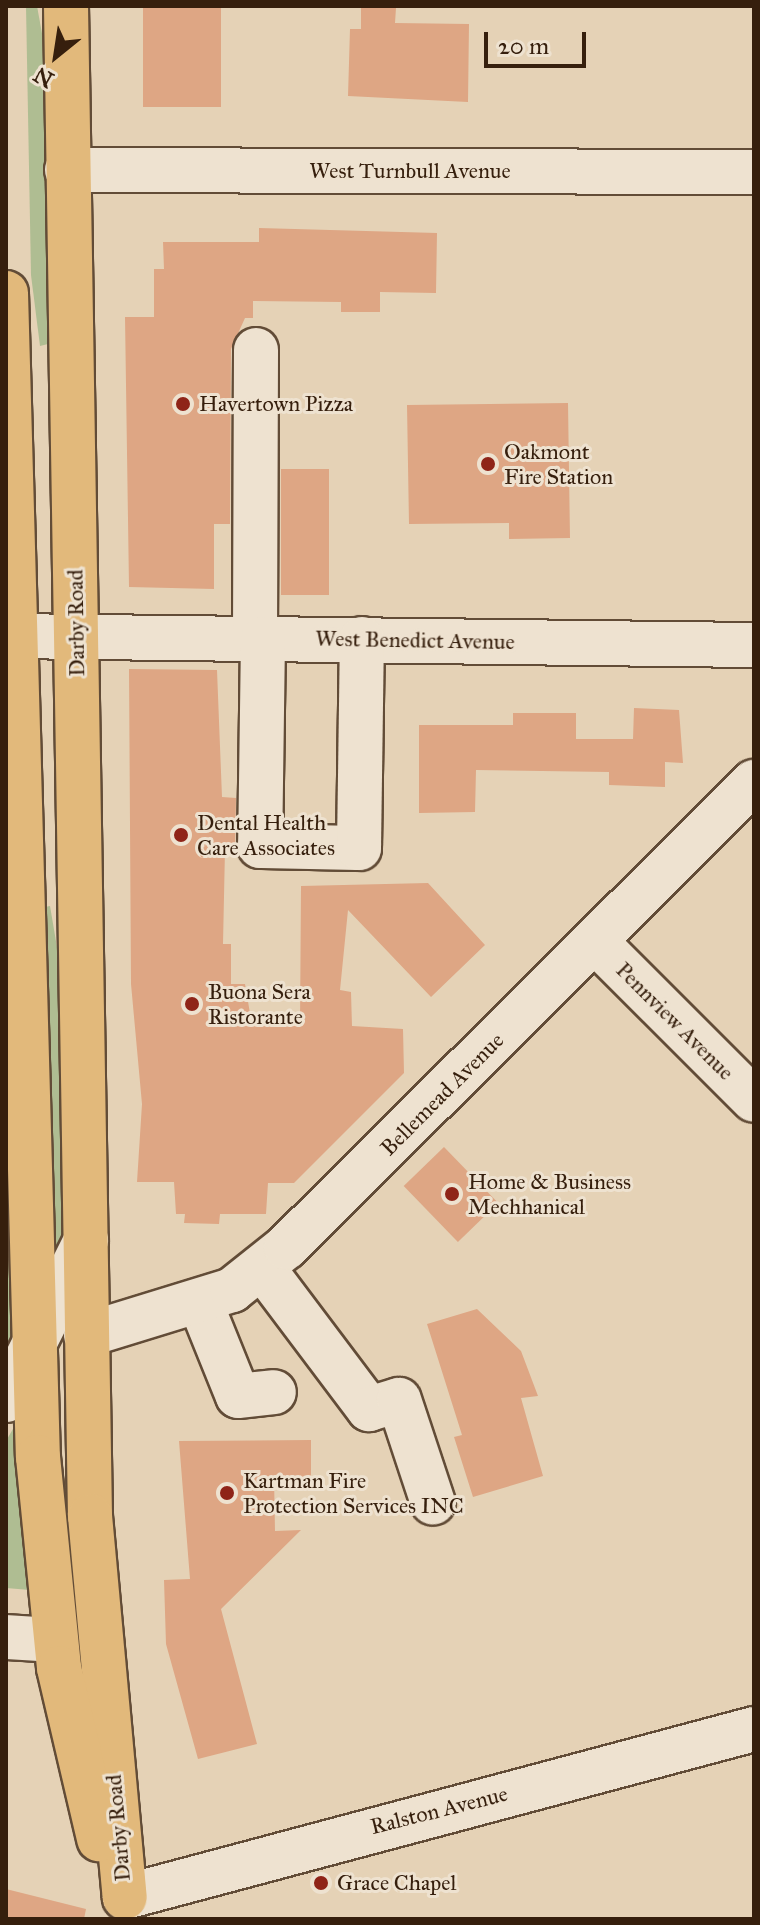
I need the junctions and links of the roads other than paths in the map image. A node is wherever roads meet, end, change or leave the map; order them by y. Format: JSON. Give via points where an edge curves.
{"nodes":[{"id":1,"x":66,"y":6,"type":"edge"},
{"id":2,"x":67,"y":170,"type":"junction"},
{"id":3,"x":754,"y":172,"type":"edge"},
{"id":4,"x":6,"y":293,"type":"edge"},
{"id":5,"x":256,"y":350,"type":"dead end"},
{"id":6,"x":77,"y":634,"type":"junction"},
{"id":7,"x":9,"y":636,"type":"edge"},
{"id":8,"x":259,"y":638,"type":"junction"},
{"id":9,"x":362,"y":639,"type":"junction"},
{"id":10,"x":754,"y":645,"type":"edge"},
{"id":11,"x":754,"y":782,"type":"edge"},
{"id":12,"x":17,"y":785,"type":"junction"},
{"id":13,"x":6,"y":851,"type":"edge"},
{"id":14,"x":596,"y":942,"type":"junction"},
{"id":15,"x":754,"y":1100,"type":"edge"},
{"id":16,"x":86,"y":1240,"type":"junction"},
{"id":17,"x":262,"y":1267,"type":"junction"},
{"id":18,"x":200,"y":1302,"type":"junction"},
{"id":19,"x":86,"y":1335,"type":"junction"},
{"id":20,"x":40,"y":1340,"type":"junction"},
{"id":21,"x":274,"y":1392,"type":"dead end"},
{"id":22,"x":6,"y":1400,"type":"edge"},
{"id":23,"x":433,"y":1503,"type":"dead end"},
{"id":24,"x":6,"y":1637,"type":"edge"},
{"id":25,"x":54,"y":1640,"type":"junction"},
{"id":26,"x":754,"y":1729,"type":"edge"},
{"id":27,"x":128,"y":1908,"type":"edge"}],
"edges":[{"from":1,"to":2,"type":"main road","name":"Darby Road"},
{"from":2,"to":3,"type":"street","name":"West Turnbull Avenue"},
{"from":2,"to":6,"type":"main road","name":"Darby Road"},
{"from":4,"to":7,"type":"main road","name":"Darby Road"},
{"from":5,"to":8,"type":"street"},
{"from":6,"to":7,"type":"street","name":"West Benedict Avenue"},
{"from":6,"to":8,"type":"street","name":"West Benedict Avenue"},
{"from":6,"to":16,"type":"main road","name":"Darby Road"},
{"from":7,"to":12,"type":"main road","name":"Darby Road"},
{"from":8,"to":9,"type":"street","name":"West Benedict Avenue"},
{"from":8,"to":9,"type":"street","via":[[260,846],[359,848]]},
{"from":9,"to":10,"type":"street","name":"West Benedict Avenue"},
{"from":11,"to":14,"type":"street","name":"Bellemead Avenue"},
{"from":12,"to":13,"type":"street","name":"Darby Road"},
{"from":12,"to":20,"type":"main road","name":"Darby Road"},
{"from":14,"to":15,"type":"street","name":"Pennview Avenue"},
{"from":14,"to":17,"type":"street","name":"Bellemead Avenue"},
{"from":16,"to":19,"type":"main road","name":"Darby Road"},
{"from":16,"to":20,"type":"street","name":"Darby Road"},
{"from":17,"to":18,"type":"street","name":"Bellemead Avenue","via":[[232,1290]]},
{"from":17,"to":23,"type":"street","via":[[369,1409],[399,1400]]},
{"from":18,"to":19,"type":"street","name":"Bellemead Avenue"},
{"from":18,"to":21,"type":"street","via":[[238,1396]]},
{"from":19,"to":27,"type":"main road","name":"Darby Road","via":[[90,1516]]},
{"from":20,"to":22,"type":"street","name":"Darby Road"},
{"from":20,"to":25,"type":"main road","name":"Darby Road","via":[[38,1457]]},
{"from":24,"to":25,"type":"street"},
{"from":25,"to":27,"type":"main road","name":"Darby Road","via":[[94,1822]]},
{"from":26,"to":27,"type":"street","name":"Ralston Avenue"}]}
